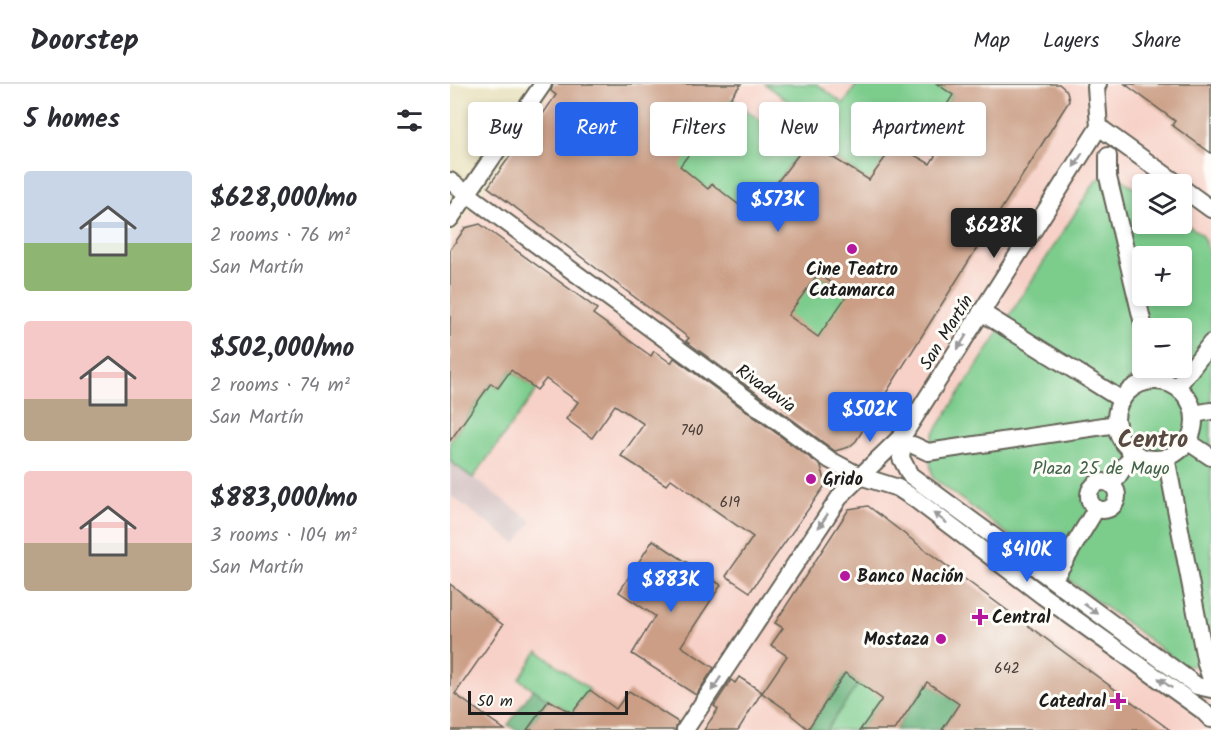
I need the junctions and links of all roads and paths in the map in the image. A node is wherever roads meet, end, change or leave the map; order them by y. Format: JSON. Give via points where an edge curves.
{"nodes":[{"id":1,"x":543,"y":84,"type":"edge"},
{"id":2,"x":1095,"y":85,"type":"edge"},
{"id":3,"x":1099,"y":127,"type":"junction"},
{"id":4,"x":1108,"y":156,"type":"dead end"},
{"id":5,"x":1164,"y":174,"type":"edge"},
{"id":6,"x":450,"y":181,"type":"edge"},
{"id":7,"x":468,"y":194,"type":"junction"},
{"id":8,"x":1192,"y":195,"type":"edge"},
{"id":9,"x":1211,"y":209,"type":"edge"},
{"id":10,"x":450,"y":219,"type":"edge"},
{"id":11,"x":981,"y":312,"type":"junction"},
{"id":12,"x":1142,"y":318,"type":"edge"},
{"id":13,"x":1211,"y":343,"type":"edge"},
{"id":14,"x":1149,"y":378,"type":"edge"},
{"id":15,"x":1162,"y":378,"type":"edge"},
{"id":16,"x":1177,"y":387,"type":"junction"},
{"id":17,"x":1122,"y":400,"type":"junction"},
{"id":18,"x":1211,"y":411,"type":"edge"},
{"id":19,"x":1194,"y":414,"type":"junction"},
{"id":20,"x":1117,"y":424,"type":"junction"},
{"id":21,"x":908,"y":440,"type":"junction"},
{"id":22,"x":1187,"y":441,"type":"junction"},
{"id":23,"x":1134,"y":452,"type":"junction"},
{"id":24,"x":1166,"y":457,"type":"junction"},
{"id":25,"x":1211,"y":457,"type":"edge"},
{"id":26,"x":860,"y":476,"type":"junction"},
{"id":27,"x":1058,"y":572,"type":"dead end"},
{"id":28,"x":1211,"y":679,"type":"edge"},
{"id":29,"x":1211,"y":689,"type":"edge"},
{"id":30,"x":1211,"y":719,"type":"edge"},
{"id":31,"x":685,"y":730,"type":"edge"}],
"edges":[{"from":1,"to":7,"type":"street"},
{"from":2,"to":3,"type":"street"},
{"from":3,"to":5,"type":"street"},
{"from":3,"to":11,"type":"street","name":"San Martín","one_way":true},
{"from":4,"to":12,"type":"street","via":[[1108,177]]},
{"from":6,"to":7,"type":"street","name":"Rivadavia"},
{"from":7,"to":10,"type":"street"},
{"from":7,"to":26,"type":"street","name":"Rivadavia","via":[[830,460]]},
{"from":8,"to":9,"type":"street"},
{"from":11,"to":17,"type":"street"},
{"from":11,"to":21,"type":"street","name":"San Martín","one_way":true},
{"from":13,"to":16,"type":"street"},
{"from":14,"to":17,"type":"street"},
{"from":15,"to":16,"type":"street"},
{"from":16,"to":19,"type":"street","via":[[1185,394]]},
{"from":17,"to":20,"type":"street"},
{"from":18,"to":19,"type":"street"},
{"from":19,"to":22,"type":"street"},
{"from":20,"to":21,"type":"street","via":[[928,452]]},
{"from":20,"to":23,"type":"street","via":[[1125,445]]},
{"from":21,"to":26,"type":"street","name":"San Martín"},
{"from":21,"to":29,"type":"street","one_way":true,"via":[[901,458],[910,475],[1197,686]]},
{"from":22,"to":24,"type":"street"},
{"from":22,"to":25,"type":"street"},
{"from":23,"to":24,"type":"street","via":[[1144,457]]},
{"from":23,"to":27,"type":"street","via":[[1112,485],[1103,481],[1091,488],[1089,501],[1096,509]]},
{"from":24,"to":28,"type":"street"},
{"from":30,"to":26,"type":"street","name":"Rivadavia","one_way":true,"via":[[915,499],[898,488]]},
{"from":26,"to":31,"type":"street","name":"San Martín","one_way":true,"via":[[841,495]]}]}
